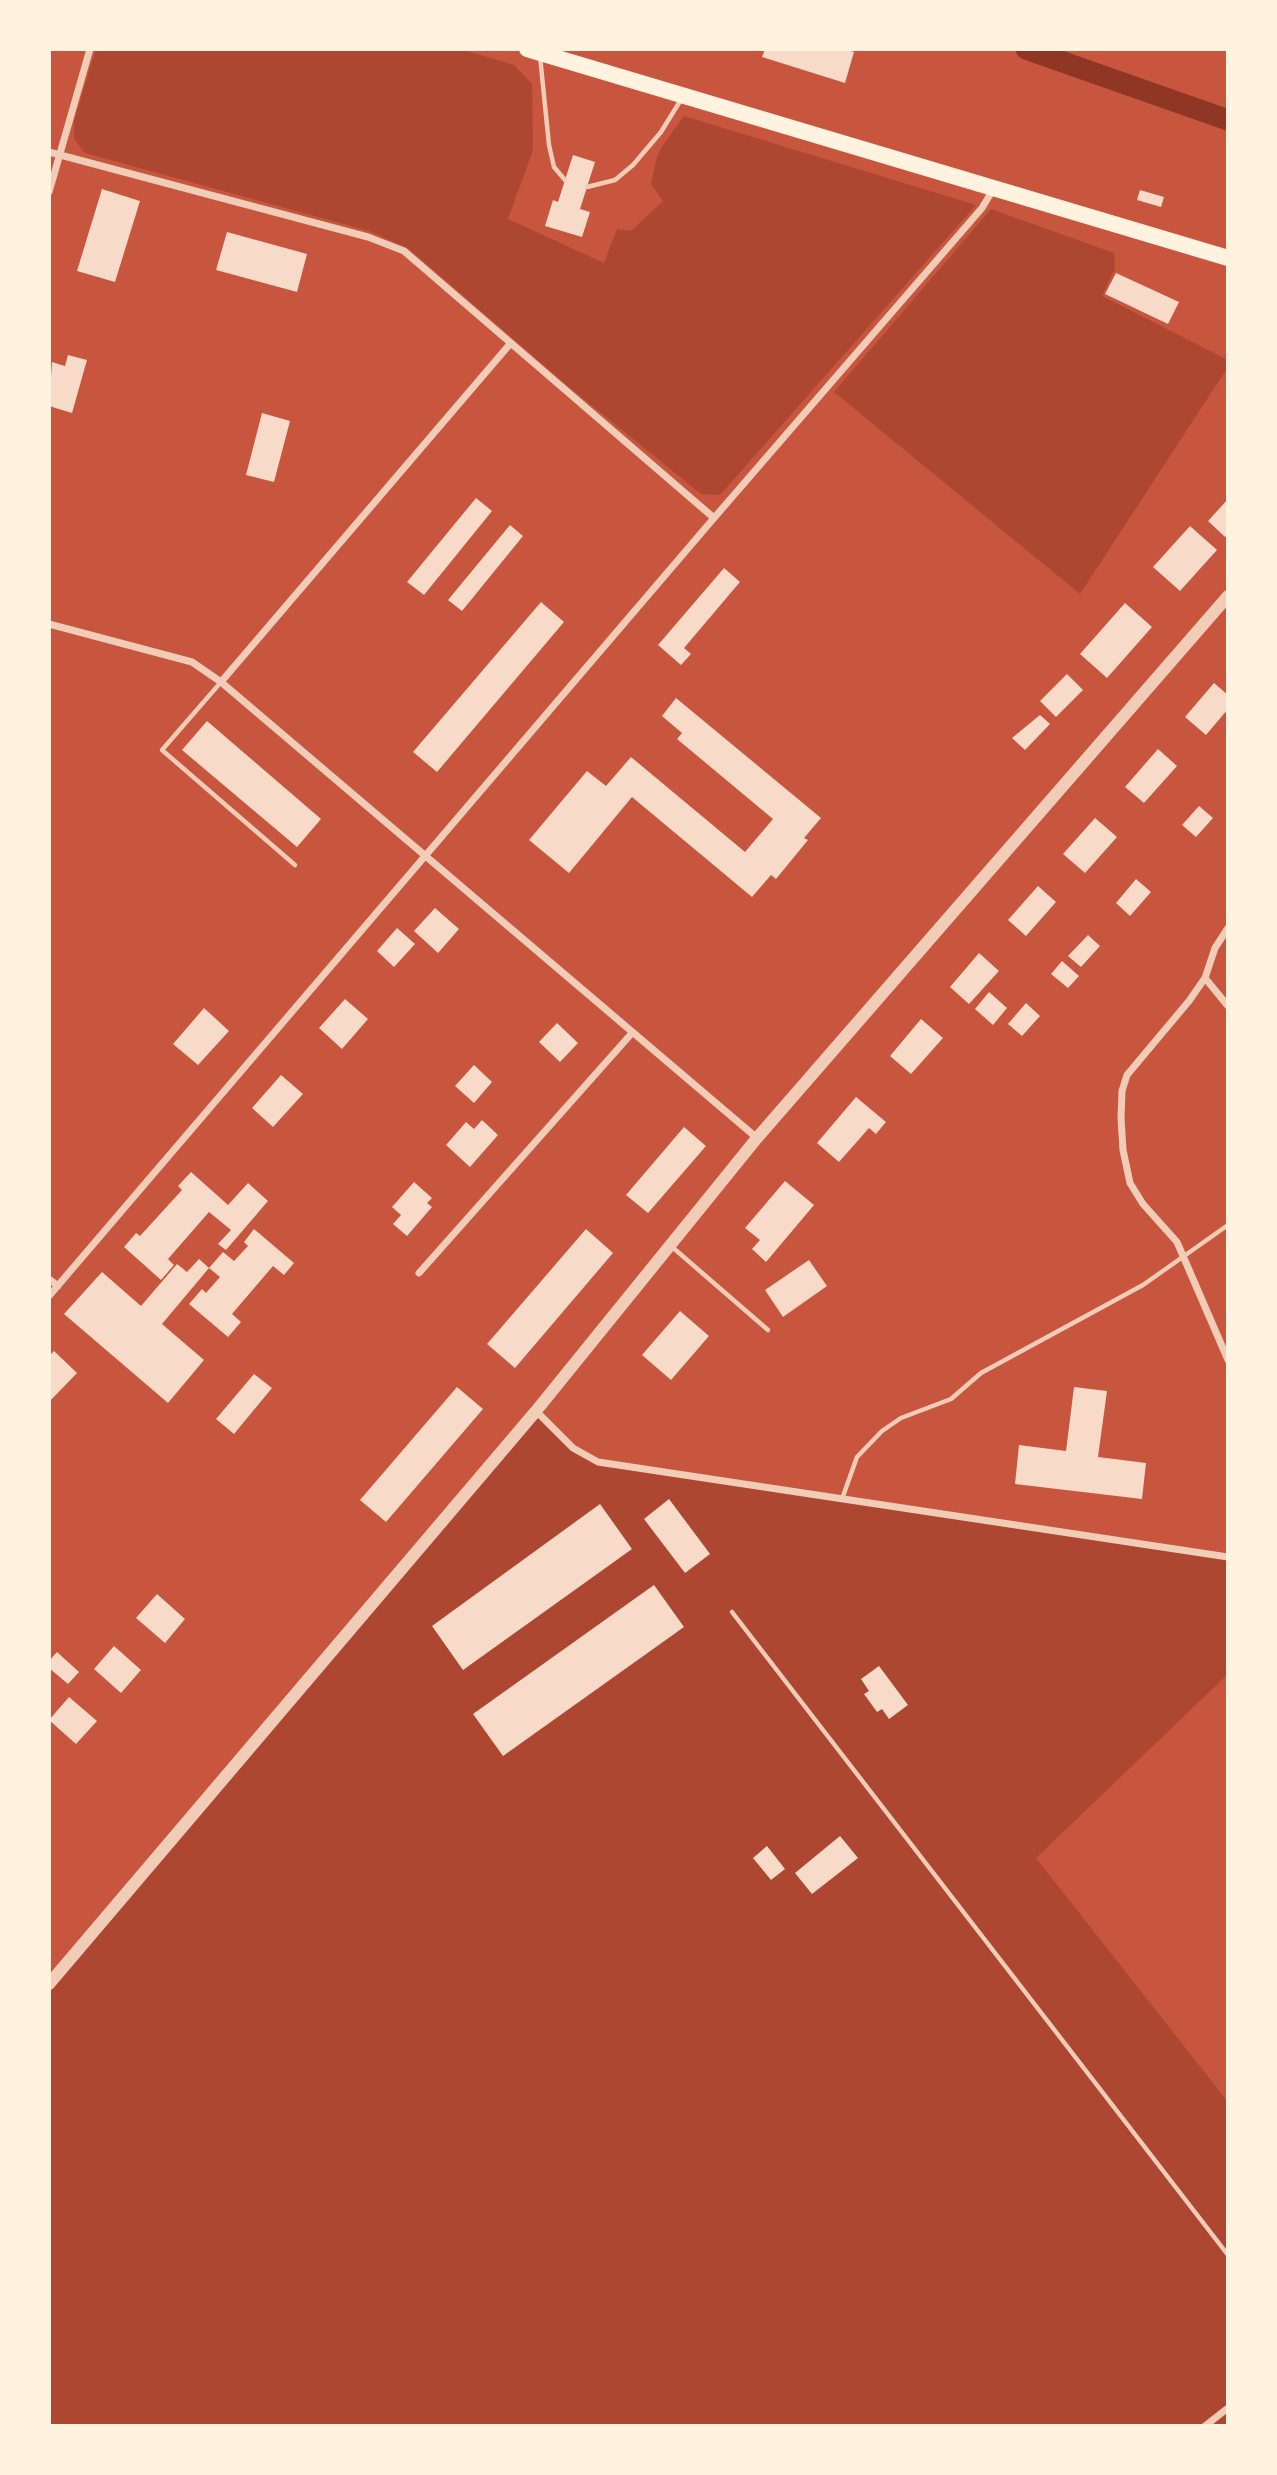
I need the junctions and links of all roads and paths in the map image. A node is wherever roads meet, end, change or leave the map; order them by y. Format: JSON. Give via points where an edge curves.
{"nodes":[{"id":1,"x":90,"y":49,"type":"edge"},
{"id":2,"x":536,"y":50,"type":"edge"},
{"id":3,"x":684,"y":94,"type":"junction"},
{"id":4,"x":49,"y":152,"type":"edge"},
{"id":5,"x":60,"y":155,"type":"junction"},
{"id":6,"x":565,"y":180,"type":"dead end"},
{"id":7,"x":587,"y":187,"type":"dead end"},
{"id":8,"x":994,"y":188,"type":"junction"},
{"id":9,"x":49,"y":192,"type":"edge"},
{"id":10,"x":1228,"y":258,"type":"edge"},
{"id":11,"x":510,"y":344,"type":"junction"},
{"id":12,"x":714,"y":518,"type":"junction"},
{"id":13,"x":1228,"y":596,"type":"edge"},
{"id":14,"x":49,"y":624,"type":"edge"},
{"id":15,"x":221,"y":682,"type":"junction"},
{"id":16,"x":424,"y":856,"type":"junction"},
{"id":17,"x":295,"y":865,"type":"dead end"},
{"id":18,"x":1228,"y":928,"type":"edge"},
{"id":19,"x":1205,"y":978,"type":"junction"},
{"id":20,"x":1228,"y":1006,"type":"edge"},
{"id":21,"x":632,"y":1032,"type":"junction"},
{"id":22,"x":757,"y":1138,"type":"junction"},
{"id":23,"x":1228,"y":1225,"type":"edge"},
{"id":24,"x":670,"y":1245,"type":"junction"},
{"id":25,"x":1185,"y":1257,"type":"junction"},
{"id":26,"x":419,"y":1273,"type":"dead end"},
{"id":27,"x":49,"y":1279,"type":"edge"},
{"id":28,"x":58,"y":1286,"type":"junction"},
{"id":29,"x":49,"y":1297,"type":"edge"},
{"id":30,"x":768,"y":1330,"type":"dead end"},
{"id":31,"x":1228,"y":1360,"type":"edge"},
{"id":32,"x":536,"y":1411,"type":"junction"},
{"id":33,"x":842,"y":1499,"type":"junction"},
{"id":34,"x":1228,"y":1557,"type":"edge"},
{"id":35,"x":732,"y":1612,"type":"dead end"},
{"id":36,"x":49,"y":1984,"type":"edge"},
{"id":37,"x":1228,"y":2255,"type":"edge"},
{"id":38,"x":1228,"y":2408,"type":"edge"},
{"id":39,"x":1205,"y":2426,"type":"edge"}],
"edges":[{"from":1,"to":5,"type":"street"},
{"from":2,"to":3,"type":"main road"},
{"from":2,"to":6,"type":"lane","via":[[549,145],[554,167]]},
{"from":3,"to":7,"type":"lane","via":[[633,165],[615,180]]},
{"from":3,"to":8,"type":"main road"},
{"from":4,"to":5,"type":"street"},
{"from":5,"to":9,"type":"street"},
{"from":5,"to":11,"type":"street","via":[[368,237],[404,251]]},
{"from":8,"to":10,"type":"main road"},
{"from":8,"to":12,"type":"street","via":[[982,208]]},
{"from":11,"to":12,"type":"street"},
{"from":11,"to":15,"type":"street"},
{"from":12,"to":16,"type":"street"},
{"from":13,"to":22,"type":"street"},
{"from":14,"to":15,"type":"street","via":[[192,662]]},
{"from":15,"to":16,"type":"street"},
{"from":15,"to":17,"type":"lane","via":[[162,750]]},
{"from":16,"to":21,"type":"street"},
{"from":16,"to":28,"type":"street"},
{"from":18,"to":19,"type":"street"},
{"from":19,"to":20,"type":"street"},
{"from":19,"to":25,"type":"street","via":[[1128,1075],[1122,1091],[1123,1150],[1130,1183]]},
{"from":21,"to":22,"type":"street"},
{"from":21,"to":26,"type":"street"},
{"from":22,"to":24,"type":"street"},
{"from":23,"to":25,"type":"lane"},
{"from":24,"to":30,"type":"lane"},
{"from":24,"to":32,"type":"street"},
{"from":25,"to":31,"type":"street"},
{"from":25,"to":33,"type":"lane","via":[[1143,1285],[981,1373],[951,1399],[901,1418],[882,1431],[857,1457]]},
{"from":27,"to":28,"type":"street"},
{"from":28,"to":29,"type":"street"},
{"from":32,"to":33,"type":"street","via":[[573,1448],[598,1462]]},
{"from":32,"to":36,"type":"street"},
{"from":33,"to":34,"type":"street"},
{"from":35,"to":37,"type":"lane"},
{"from":38,"to":39,"type":"street"}]}
